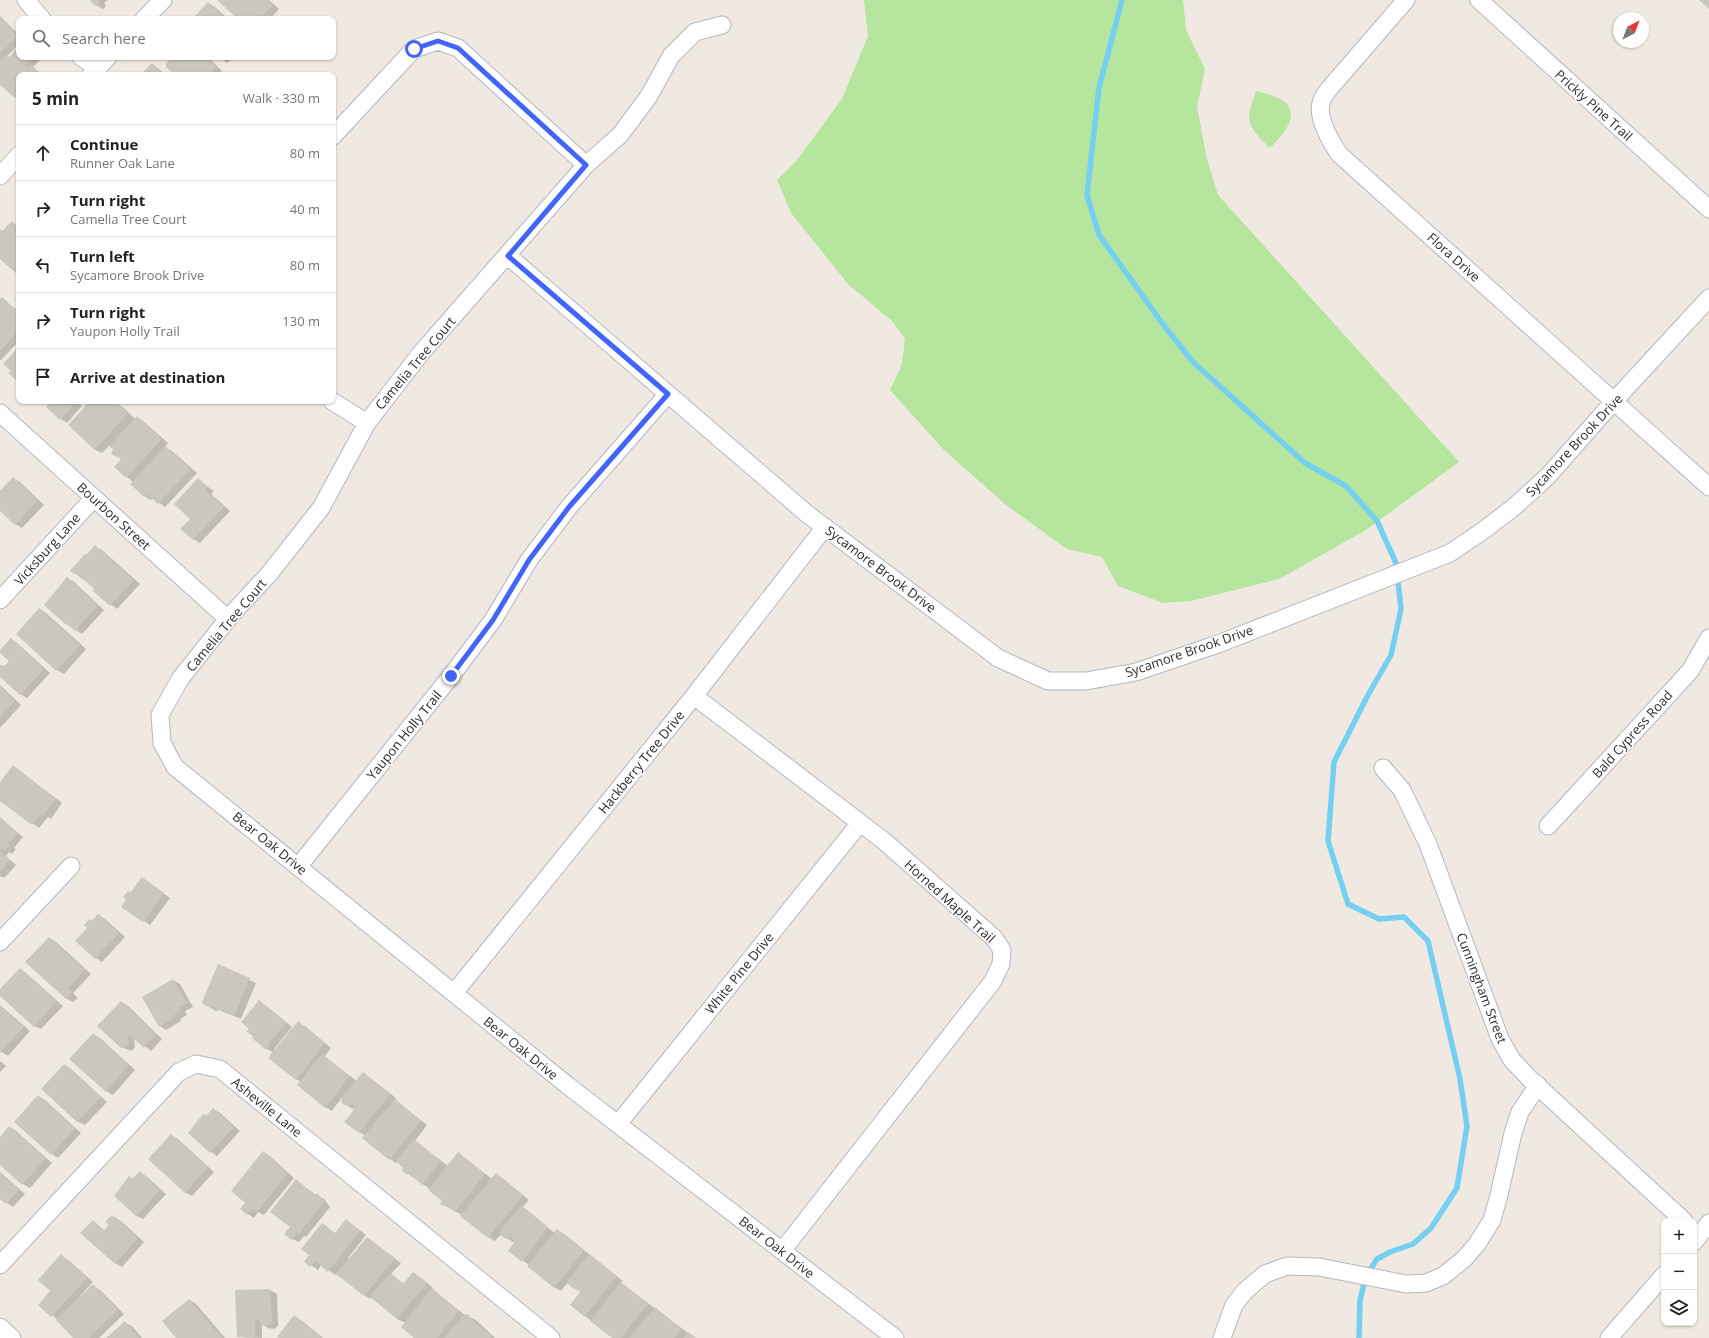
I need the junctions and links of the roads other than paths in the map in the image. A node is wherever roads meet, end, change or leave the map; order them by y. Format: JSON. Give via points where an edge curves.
{"nodes":[{"id":1,"x":26,"y":0,"type":"edge"},
{"id":2,"x":163,"y":0,"type":"edge"},
{"id":3,"x":1406,"y":0,"type":"edge"},
{"id":4,"x":1479,"y":0,"type":"edge"},
{"id":5,"x":39,"y":16,"type":"edge"},
{"id":6,"x":147,"y":16,"type":"edge"},
{"id":7,"x":722,"y":25,"type":"dead end"},
{"id":8,"x":87,"y":60,"type":"edge"},
{"id":9,"x":99,"y":67,"type":"edge"},
{"id":10,"x":336,"y":133,"type":"edge"},
{"id":11,"x":16,"y":158,"type":"edge"},
{"id":12,"x":586,"y":165,"type":"junction"},
{"id":13,"x":0,"y":176,"type":"edge"},
{"id":14,"x":1709,"y":209,"type":"edge"},
{"id":15,"x":508,"y":256,"type":"junction"},
{"id":16,"x":1709,"y":298,"type":"edge"},
{"id":17,"x":668,"y":394,"type":"junction"},
{"id":18,"x":1614,"y":401,"type":"junction"},
{"id":19,"x":336,"y":404,"type":"edge"},
{"id":20,"x":0,"y":413,"type":"edge"},
{"id":21,"x":367,"y":423,"type":"junction"},
{"id":22,"x":1709,"y":487,"type":"edge"},
{"id":23,"x":94,"y":498,"type":"junction"},
{"id":24,"x":825,"y":527,"type":"junction"},
{"id":25,"x":0,"y":600,"type":"edge"},
{"id":26,"x":228,"y":619,"type":"junction"},
{"id":27,"x":1709,"y":638,"type":"edge"},
{"id":28,"x":694,"y":696,"type":"junction"},
{"id":29,"x":162,"y":743,"type":"joint"},
{"id":30,"x":1383,"y":768,"type":"dead end"},
{"id":31,"x":860,"y":823,"type":"junction"},
{"id":32,"x":1548,"y":826,"type":"dead end"},
{"id":33,"x":71,"y":866,"type":"dead end"},
{"id":34,"x":298,"y":867,"type":"junction"},
{"id":35,"x":0,"y":942,"type":"edge"},
{"id":36,"x":454,"y":993,"type":"junction"},
{"id":37,"x":1538,"y":1085,"type":"junction"},
{"id":38,"x":618,"y":1124,"type":"junction"},
{"id":39,"x":1681,"y":1218,"type":"edge"},
{"id":40,"x":782,"y":1251,"type":"junction"},
{"id":41,"x":0,"y":1265,"type":"edge"},
{"id":42,"x":1661,"y":1278,"type":"edge"},
{"id":43,"x":0,"y":1327,"type":"edge"},
{"id":44,"x":12,"y":1338,"type":"edge"},
{"id":45,"x":551,"y":1338,"type":"edge"},
{"id":46,"x":894,"y":1338,"type":"edge"},
{"id":47,"x":1222,"y":1338,"type":"edge"},
{"id":48,"x":1610,"y":1338,"type":"edge"}],
"edges":[{"from":1,"to":5,"type":"street"},
{"from":2,"to":6,"type":"street"},
{"from":3,"to":18,"type":"street","name":"Flora Drive","via":[[1328,89],[1321,104],[1328,137],[1339,154]]},
{"from":4,"to":14,"type":"street","name":"Prickly Pine Trail"},
{"from":7,"to":12,"type":"street","name":"Camelia Tree Court","via":[[695,32],[671,56],[649,96],[620,135]]},
{"from":8,"to":9,"type":"street"},
{"from":10,"to":12,"type":"street","via":[[414,49],[438,41],[458,48]]},
{"from":11,"to":13,"type":"street"},
{"from":12,"to":15,"type":"street","name":"Camelia Tree Court"},
{"from":15,"to":17,"type":"street","name":"Sycamore Brook Drive"},
{"from":15,"to":21,"type":"street","name":"Camelia Tree Court","via":[[421,353]]},
{"from":16,"to":18,"type":"street","name":"Sycamore Brook Drive"},
{"from":17,"to":24,"type":"street","name":"Sycamore Brook Drive"},
{"from":17,"to":34,"type":"street","name":"Yaupon Holly Trail","via":[[569,507],[529,560],[493,620],[456,670]]},
{"from":18,"to":22,"type":"street","name":"Flora Drive"},
{"from":18,"to":24,"type":"street","name":"Sycamore Brook Drive","via":[[1548,476],[1514,507],[1450,552],[1218,644],[1136,672],[1086,681],[1048,681],[998,658]]},
{"from":19,"to":21,"type":"street"},
{"from":20,"to":23,"type":"street","name":"Bourbon Street"},
{"from":21,"to":26,"type":"street","name":"Camelia Tree Court","via":[[320,508],[269,574]]},
{"from":23,"to":25,"type":"street","name":"Vicksburg Lane"},
{"from":23,"to":26,"type":"street","name":"Bourbon Street"},
{"from":24,"to":28,"type":"street","name":"Hackberry Tree Drive"},
{"from":26,"to":29,"type":"street","name":"Camelia Tree Court","via":[[180,679],[160,716]]},
{"from":27,"to":32,"type":"street","name":"Bald Cypress Road","via":[[1690,671]]},
{"from":28,"to":31,"type":"street","name":"Horned Maple Trail"},
{"from":28,"to":36,"type":"street","name":"Hackberry Tree Drive"},
{"from":29,"to":34,"type":"street","name":"Bear Oak Drive","via":[[175,767]]},
{"from":30,"to":37,"type":"street","name":"Cunningham Street","via":[[1402,790],[1428,844],[1500,1039],[1512,1060]]},
{"from":31,"to":38,"type":"street","name":"White Pine Drive"},
{"from":31,"to":40,"type":"street","name":"Horned Maple Trail","via":[[994,938],[1002,950],[1001,964],[992,981]]},
{"from":33,"to":35,"type":"street"},
{"from":34,"to":36,"type":"street","name":"Bear Oak Drive"},
{"from":36,"to":38,"type":"street","name":"Bear Oak Drive"},
{"from":37,"to":39,"type":"street","name":"Cunningham Street"},
{"from":37,"to":47,"type":"street","via":[[1520,1112],[1492,1220],[1464,1260],[1443,1276],[1426,1283],[1412,1284],[1320,1267],[1287,1266],[1265,1274],[1245,1291],[1234,1305]]},
{"from":38,"to":40,"type":"street","name":"Bear Oak Drive"},
{"from":40,"to":46,"type":"street","name":"Bear Oak Drive"},
{"from":41,"to":45,"type":"street","name":"Asheville Lane","via":[[178,1072],[196,1064],[220,1069]]},
{"from":42,"to":48,"type":"street"},
{"from":43,"to":44,"type":"street"}]}
